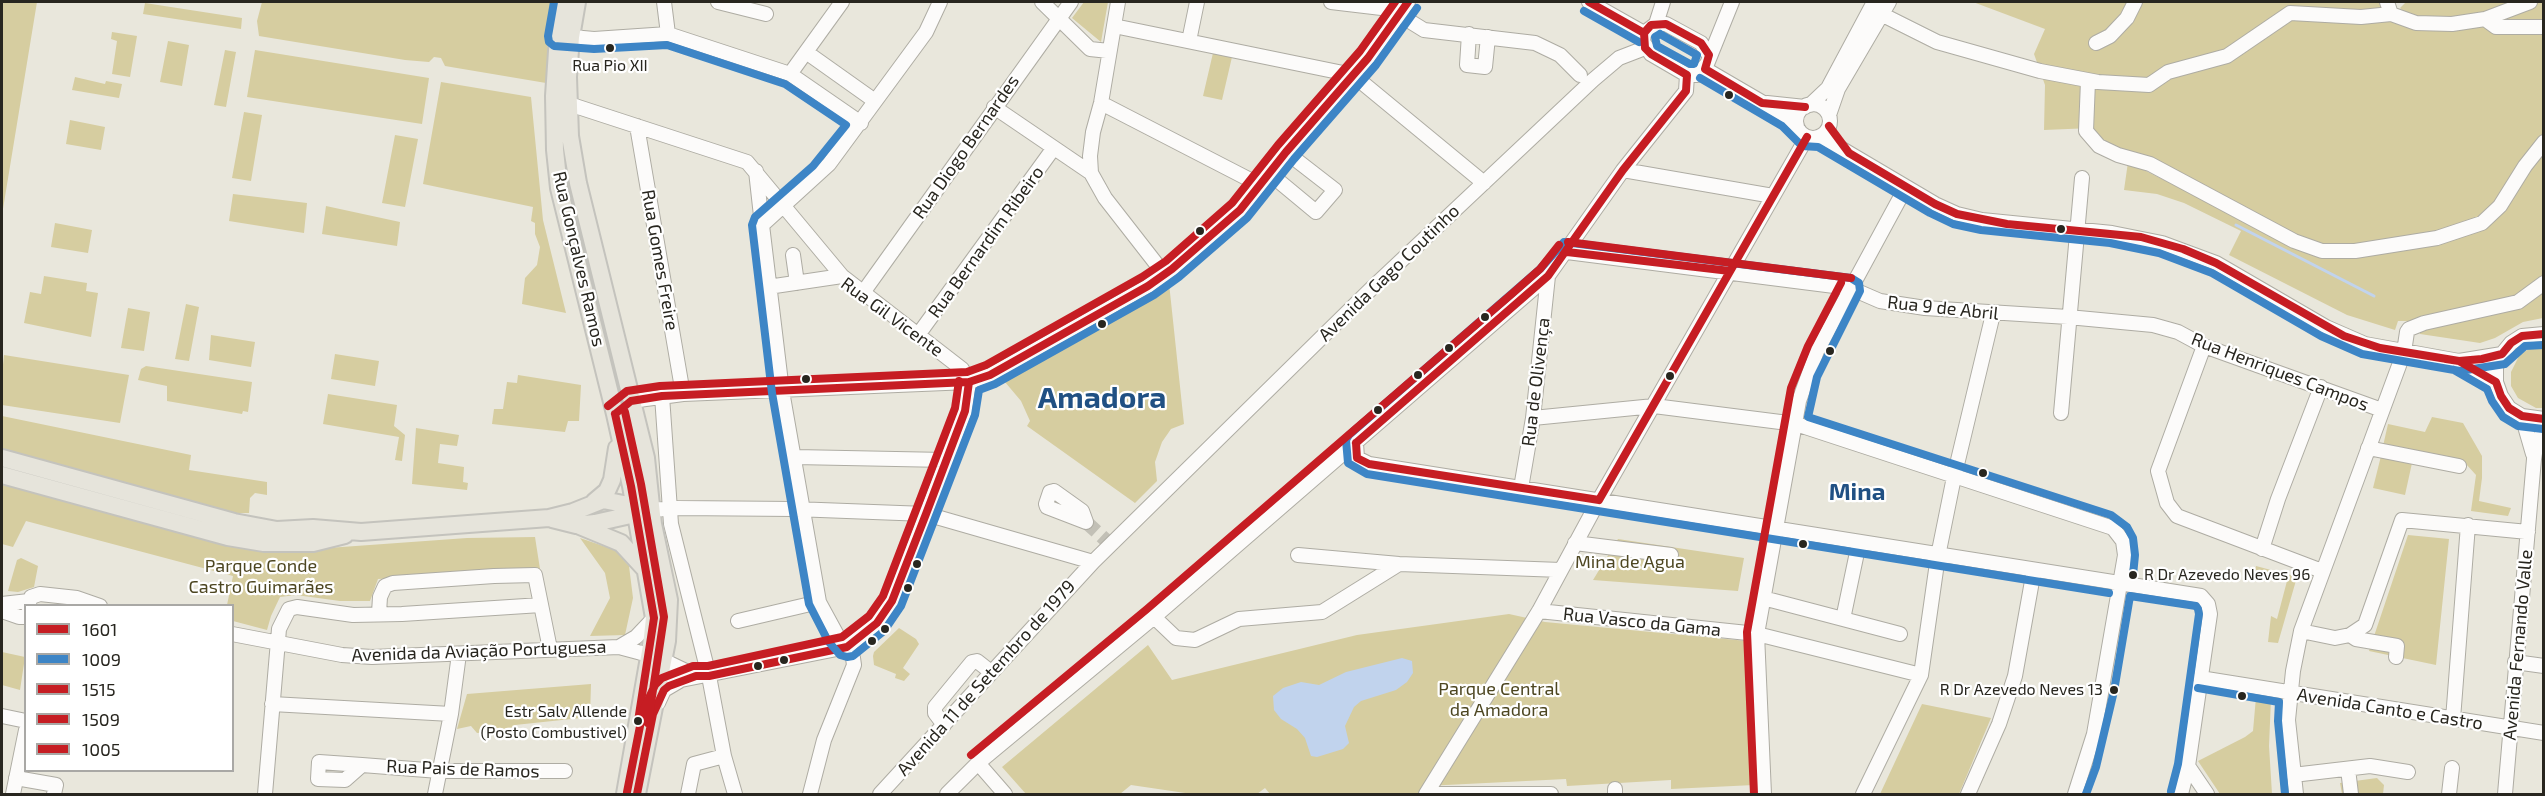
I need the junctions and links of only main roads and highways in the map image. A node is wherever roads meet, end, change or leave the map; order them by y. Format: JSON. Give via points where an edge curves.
{"nodes":[{"id":1,"x":565,"y":2,"type":"edge"},
{"id":2,"x":575,"y":9,"type":"edge"},
{"id":3,"x":565,"y":36,"type":"junction"},
{"id":4,"x":631,"y":401,"type":"junction"},
{"id":5,"x":615,"y":414,"type":"junction"},
{"id":6,"x":619,"y":438,"type":"junction"},
{"id":7,"x":2,"y":458,"type":"edge"},
{"id":8,"x":2,"y":475,"type":"edge"},
{"id":9,"x":594,"y":502,"type":"junction"},
{"id":10,"x":640,"y":510,"type":"junction"},
{"id":11,"x":549,"y":518,"type":"junction"},
{"id":12,"x":576,"y":525,"type":"junction"},
{"id":13,"x":265,"y":535,"type":"junction"},
{"id":14,"x":645,"y":569,"type":"junction"},
{"id":15,"x":656,"y":658,"type":"junction"},
{"id":16,"x":625,"y":795,"type":"edge"},
{"id":17,"x":637,"y":795,"type":"edge"}],
"edges":[{"from":1,"to":3,"type":"main road","name":"Rua Gonçalves Ramos"},
{"from":2,"to":3,"type":"main road","name":"Rua Gonçalves Ramos"},
{"from":3,"to":4,"type":"main road","name":"Rua Gonçalves Ramos","via":[[570,136],[578,183]]},
{"from":3,"to":5,"type":"main road","name":"Rua Gonçalves Ramos","via":[[554,115],[560,188]]},
{"from":4,"to":5,"type":"main road"},
{"from":4,"to":10,"type":"main road","name":"Rua Gonçalves Ramos","via":[[646,458]]},
{"from":5,"to":6,"type":"main road","name":"Rua Gonçalves Ramos"},
{"from":6,"to":9,"type":"main road","via":[[612,480],[607,491]]},
{"from":6,"to":10,"type":"main road","name":"Rua Gonçalves Ramos"},
{"from":7,"to":13,"type":"main road","via":[[234,522]]},
{"from":8,"to":13,"type":"main road","via":[[228,537]]},
{"from":9,"to":10,"type":"main road","via":[[610,500]]},
{"from":9,"to":11,"type":"main road"},
{"from":10,"to":12,"type":"main road"},
{"from":10,"to":14,"type":"main road"},
{"from":10,"to":15,"type":"main road","via":[[669,600],[669,625]]},
{"from":11,"to":12,"type":"main road"},
{"from":11,"to":13,"type":"main road","via":[[361,532],[313,543]]},
{"from":12,"to":14,"type":"main road","via":[[621,543]]},
{"from":14,"to":15,"type":"main road"},
{"from":15,"to":16,"type":"main road"},
{"from":15,"to":17,"type":"main road","via":[[653,714]]}]}
